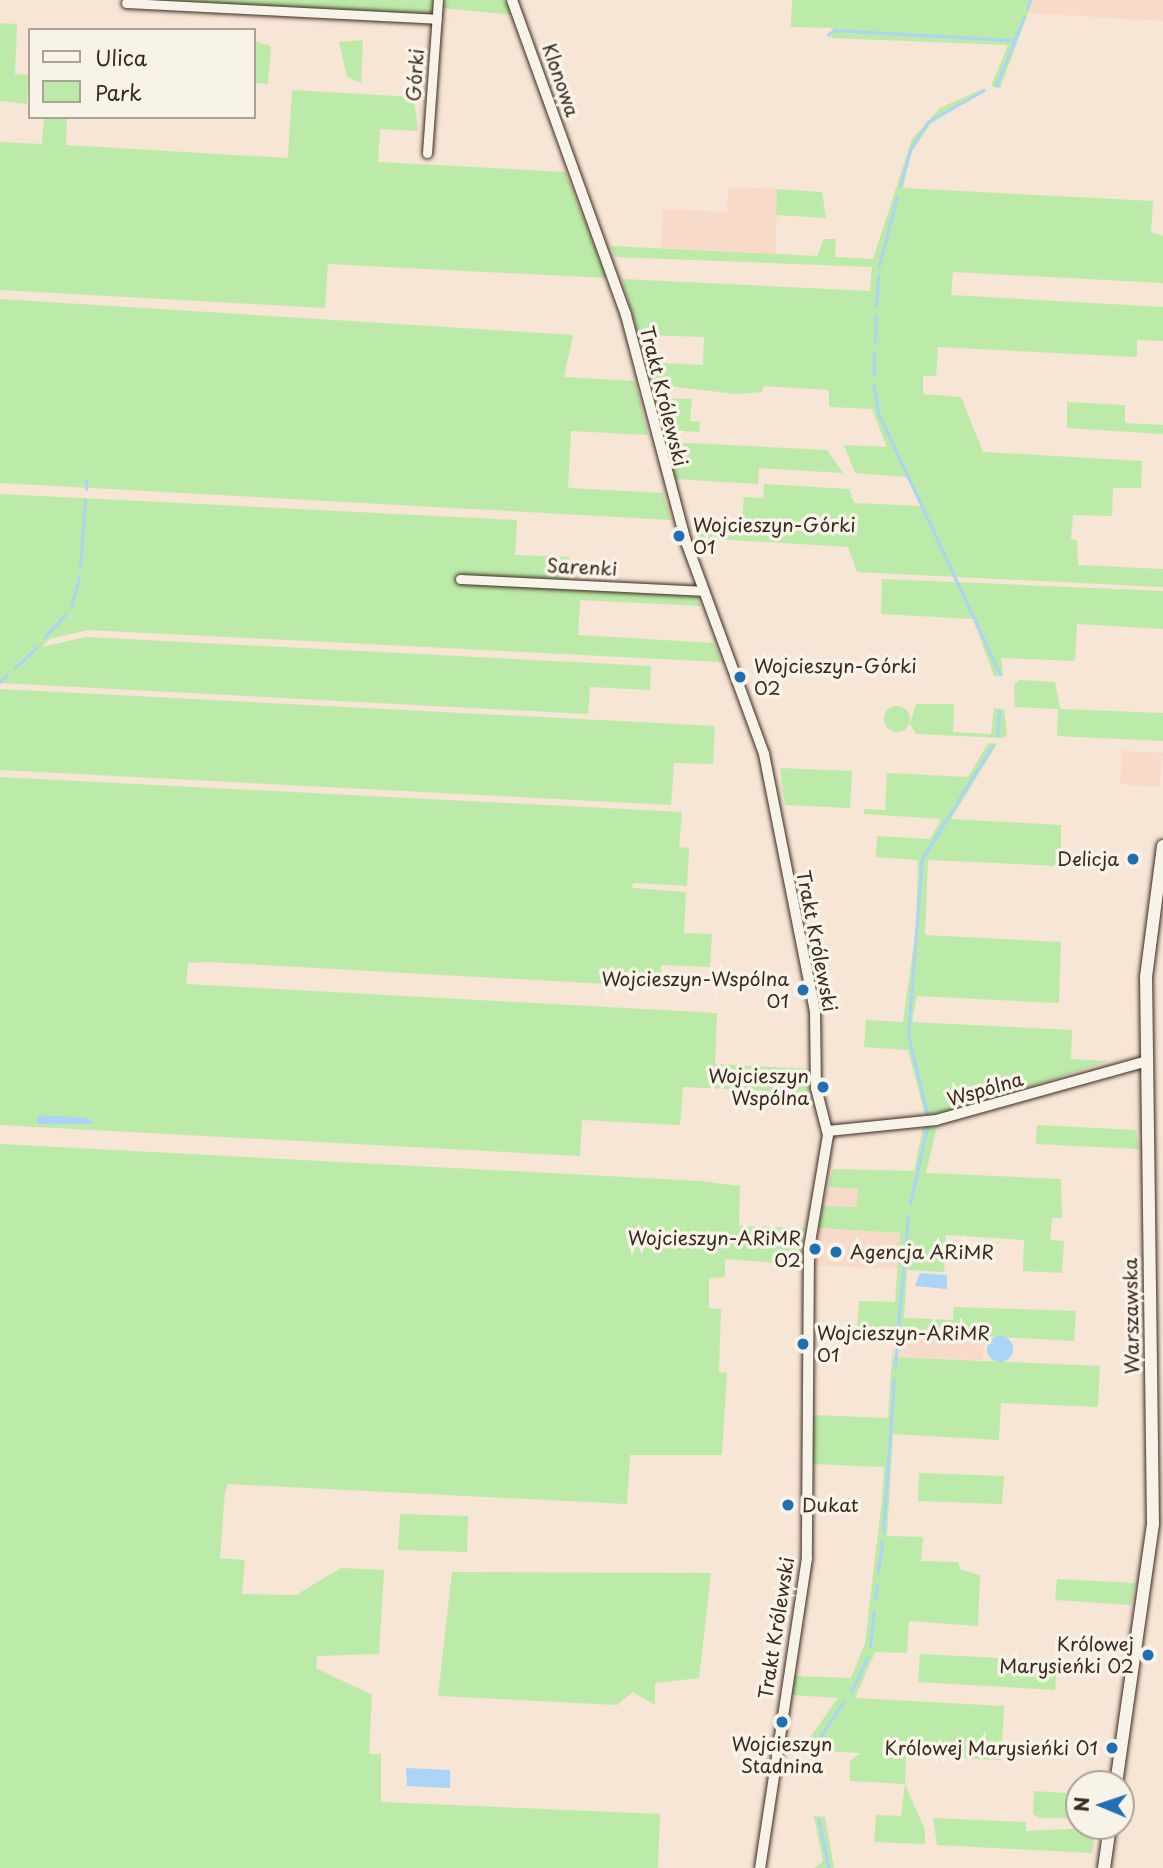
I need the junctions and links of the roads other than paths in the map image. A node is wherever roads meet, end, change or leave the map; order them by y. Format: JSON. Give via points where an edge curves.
{"nodes":[{"id":1,"x":438,"y":0,"type":"edge"},
{"id":2,"x":512,"y":0,"type":"edge"},
{"id":3,"x":126,"y":3,"type":"dead end"},
{"id":4,"x":437,"y":19,"type":"junction"},
{"id":5,"x":427,"y":153,"type":"dead end"},
{"id":6,"x":574,"y":172,"type":"joint"},
{"id":7,"x":460,"y":579,"type":"dead end"},
{"id":8,"x":702,"y":591,"type":"junction"},
{"id":9,"x":1163,"y":846,"type":"edge"},
{"id":10,"x":1147,"y":1061,"type":"junction"},
{"id":11,"x":828,"y":1131,"type":"junction"},
{"id":12,"x":1118,"y":1770,"type":"edge"},
{"id":13,"x":1108,"y":1840,"type":"edge"},
{"id":14,"x":760,"y":1868,"type":"edge"},
{"id":15,"x":1104,"y":1868,"type":"edge"}],
"edges":[{"from":1,"to":4,"type":"street","name":"Górki"},
{"from":2,"to":6,"type":"street","name":"Klonowa"},
{"from":3,"to":4,"type":"street"},
{"from":4,"to":5,"type":"street","name":"Górki"},
{"from":6,"to":8,"type":"street","name":"Trakt Królewski","via":[[626,315]]},
{"from":7,"to":8,"type":"street","name":"Sarenki"},
{"from":8,"to":11,"type":"street","name":"Trakt Królewski","via":[[768,770],[815,1011],[816,1088]]},
{"from":9,"to":10,"type":"main road","name":"Warszawska","via":[[1146,977]]},
{"from":10,"to":11,"type":"street","name":"Wspólna","via":[[918,1124]]},
{"from":10,"to":12,"type":"main road","name":"Warszawska","via":[[1153,1524]]},
{"from":11,"to":14,"type":"street","name":"Trakt Królewski","via":[[809,1249],[806,1566]]},
{"from":13,"to":15,"type":"main road"}]}
